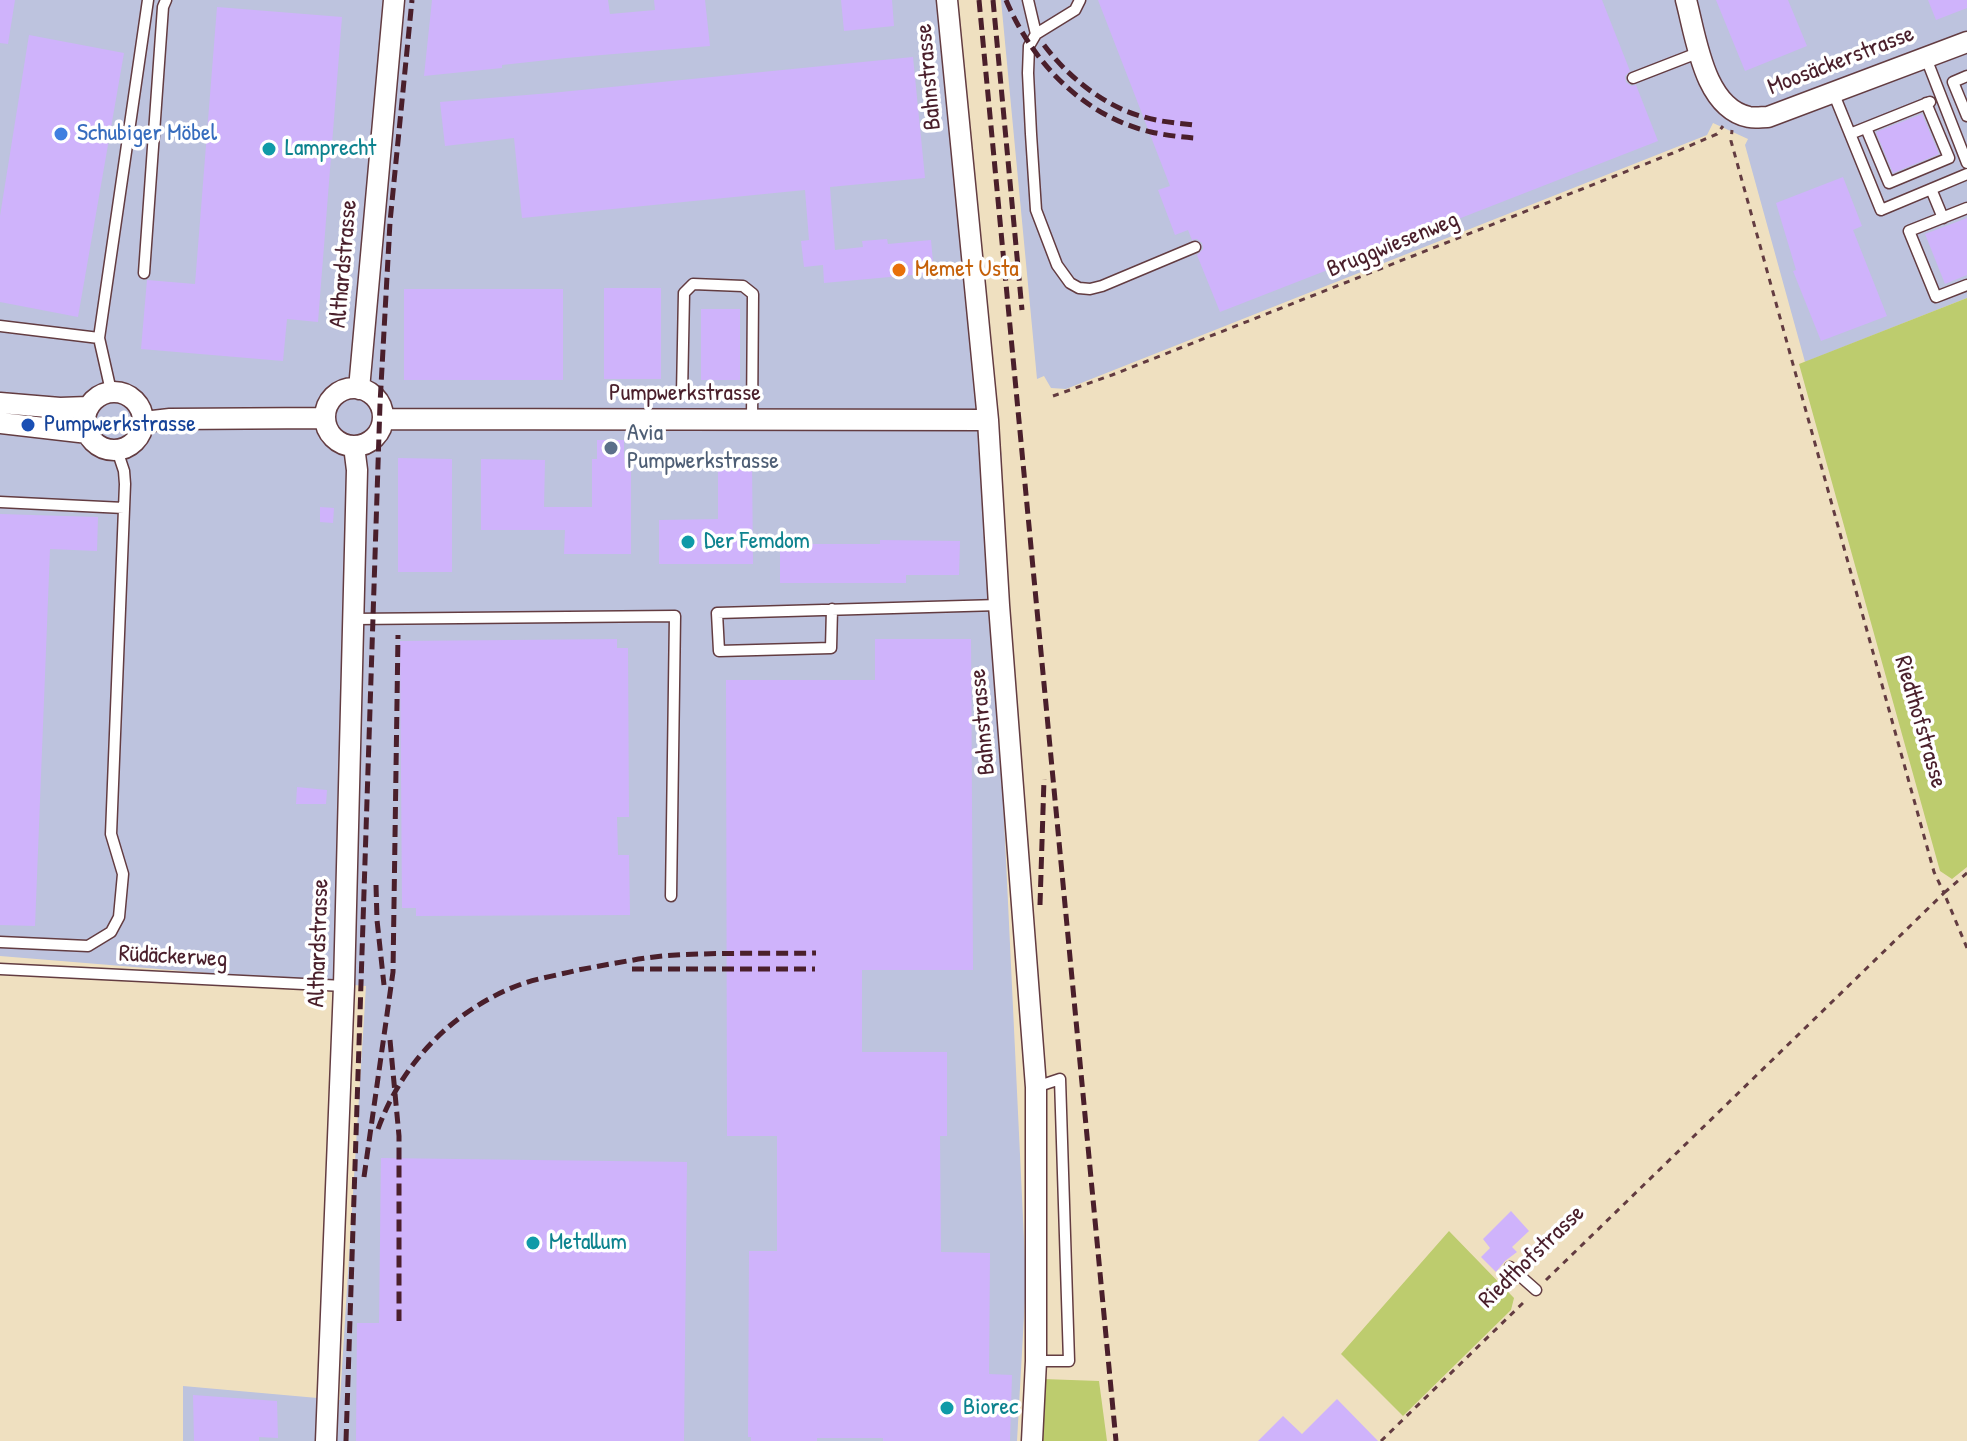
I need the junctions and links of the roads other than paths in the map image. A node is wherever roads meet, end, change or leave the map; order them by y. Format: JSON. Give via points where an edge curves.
{"nodes":[{"id":1,"x":148,"y":0,"type":"edge"},
{"id":2,"x":166,"y":0,"type":"edge"},
{"id":3,"x":394,"y":0,"type":"edge"},
{"id":4,"x":947,"y":0,"type":"edge"},
{"id":5,"x":1028,"y":0,"type":"edge"},
{"id":6,"x":1080,"y":0,"type":"edge"},
{"id":7,"x":1686,"y":0,"type":"edge"},
{"id":8,"x":1036,"y":34,"type":"junction"},
{"id":9,"x":1967,"y":42,"type":"edge"},
{"id":10,"x":1700,"y":52,"type":"junction"},
{"id":11,"x":1926,"y":58,"type":"junction"},
{"id":12,"x":1967,"y":76,"type":"edge"},
{"id":13,"x":1633,"y":78,"type":"dead end"},
{"id":14,"x":1833,"y":92,"type":"junction"},
{"id":15,"x":1941,"y":97,"type":"junction"},
{"id":16,"x":1926,"y":103,"type":"junction"},
{"id":17,"x":1967,"y":116,"type":"edge"},
{"id":18,"x":1866,"y":128,"type":"junction"},
{"id":19,"x":1850,"y":134,"type":"junction"},
{"id":20,"x":1967,"y":163,"type":"edge"},
{"id":21,"x":1967,"y":174,"type":"edge"},
{"id":22,"x":1931,"y":189,"type":"junction"},
{"id":23,"x":1967,"y":208,"type":"edge"},
{"id":24,"x":1943,"y":218,"type":"junction"},
{"id":25,"x":1195,"y":247,"type":"dead end"},
{"id":26,"x":144,"y":273,"type":"dead end"},
{"id":27,"x":1967,"y":285,"type":"edge"},
{"id":28,"x":0,"y":326,"type":"edge"},
{"id":29,"x":99,"y":338,"type":"junction"},
{"id":30,"x":359,"y":389,"type":"junction"},
{"id":31,"x":111,"y":391,"type":"junction"},
{"id":32,"x":682,"y":394,"type":"dead end"},
{"id":33,"x":0,"y":403,"type":"edge"},
{"id":34,"x":88,"y":407,"type":"junction"},
{"id":35,"x":325,"y":418,"type":"junction"},
{"id":36,"x":383,"y":419,"type":"junction"},
{"id":37,"x":752,"y":420,"type":"junction"},
{"id":38,"x":988,"y":420,"type":"junction"},
{"id":39,"x":144,"y":422,"type":"junction"},
{"id":40,"x":0,"y":423,"type":"edge"},
{"id":41,"x":88,"y":433,"type":"junction"},
{"id":42,"x":354,"y":446,"type":"junction"},
{"id":43,"x":117,"y":450,"type":"junction"},
{"id":44,"x":0,"y":502,"type":"edge"},
{"id":45,"x":124,"y":508,"type":"junction"},
{"id":46,"x":999,"y":605,"type":"junction"},
{"id":47,"x":832,"y":609,"type":"junction"},
{"id":48,"x":353,"y":619,"type":"junction"},
{"id":49,"x":671,"y":896,"type":"dead end"},
{"id":50,"x":0,"y":942,"type":"edge"},
{"id":51,"x":0,"y":969,"type":"edge"},
{"id":52,"x":344,"y":986,"type":"junction"},
{"id":53,"x":1036,"y":1087,"type":"junction"},
{"id":54,"x":1510,"y":1267,"type":"dead end"},
{"id":55,"x":1536,"y":1290,"type":"road end"},
{"id":56,"x":1036,"y":1361,"type":"junction"},
{"id":57,"x":326,"y":1441,"type":"edge"},
{"id":58,"x":1032,"y":1441,"type":"edge"}],
"edges":[{"from":1,"to":29,"type":"lane"},
{"from":2,"to":26,"type":"lane"},
{"from":3,"to":30,"type":"street","name":"Althardstrasse"},
{"from":4,"to":38,"type":"street","name":"Bahnstrasse"},
{"from":5,"to":8,"type":"lane"},
{"from":6,"to":8,"type":"lane","via":[[1075,10]]},
{"from":7,"to":10,"type":"street"},
{"from":8,"to":25,"type":"lane","via":[[1029,46],[1028,73],[1036,210],[1063,276],[1090,289]]},
{"from":9,"to":11,"type":"street","name":"Moosäckerstrasse"},
{"from":10,"to":13,"type":"lane"},
{"from":10,"to":14,"type":"street","name":"Moosäckerstrasse","via":[[1713,90],[1722,102],[1748,117],[1768,117]]},
{"from":11,"to":14,"type":"street","name":"Moosäckerstrasse"},
{"from":11,"to":15,"type":"lane"},
{"from":12,"to":17,"type":"lane","via":[[1953,82]]},
{"from":14,"to":19,"type":"lane"},
{"from":15,"to":16,"type":"lane"},
{"from":15,"to":20,"type":"lane"},
{"from":16,"to":18,"type":"lane"},
{"from":16,"to":18,"type":"lane","via":[[1949,158],[1889,183]]},
{"from":18,"to":19,"type":"lane"},
{"from":19,"to":22,"type":"lane","via":[[1881,210]]},
{"from":21,"to":22,"type":"lane"},
{"from":22,"to":24,"type":"lane"},
{"from":23,"to":24,"type":"lane"},
{"from":24,"to":27,"type":"lane","via":[[1909,231],[1936,297]]},
{"from":28,"to":29,"type":"lane"},
{"from":29,"to":31,"type":"lane"},
{"from":30,"to":35,"type":"street","via":[[335,395]]},
{"from":30,"to":36,"type":"street","via":[[375,397]]},
{"from":31,"to":34,"type":"street"},
{"from":31,"to":39,"type":"street","via":[[138,403]]},
{"from":32,"to":37,"type":"lane","via":[[684,293],[693,284],[743,286],[753,294]]},
{"from":33,"to":34,"type":"street"},
{"from":34,"to":41,"type":"street"},
{"from":35,"to":39,"type":"street"},
{"from":35,"to":42,"type":"street","via":[[337,441]]},
{"from":36,"to":37,"type":"street","name":"Pumpwerkstrasse"},
{"from":36,"to":42,"type":"street","via":[[375,438]]},
{"from":37,"to":38,"type":"street","name":"Pumpwerkstrasse"},
{"from":38,"to":46,"type":"street","name":"Bahnstrasse"},
{"from":39,"to":43,"type":"street","via":[[136,441]]},
{"from":40,"to":41,"type":"street"},
{"from":41,"to":43,"type":"street","via":[[99,446]]},
{"from":42,"to":48,"type":"street","name":"Althardstrasse"},
{"from":43,"to":45,"type":"lane","via":[[124,471]]},
{"from":44,"to":45,"type":"lane"},
{"from":45,"to":50,"type":"lane","via":[[111,834],[123,874],[119,917],[111,932],[88,946]]},
{"from":46,"to":47,"type":"lane"},
{"from":46,"to":53,"type":"street","name":"Bahnstrasse"},
{"from":47,"to":47,"type":"lane","via":[[717,613],[719,651],[831,648]]},
{"from":48,"to":49,"type":"lane","via":[[675,616]]},
{"from":48,"to":52,"type":"street","name":"Althardstrasse"},
{"from":51,"to":52,"type":"lane","name":"Rüdäckerweg"},
{"from":52,"to":57,"type":"street","name":"Althardstrasse"},
{"from":53,"to":56,"type":"street","name":"Bahnstrasse"},
{"from":53,"to":56,"type":"lane","via":[[1060,1079],[1069,1361]]},
{"from":54,"to":55,"type":"lane"},
{"from":56,"to":58,"type":"street","name":"Bahnstrasse"}]}
